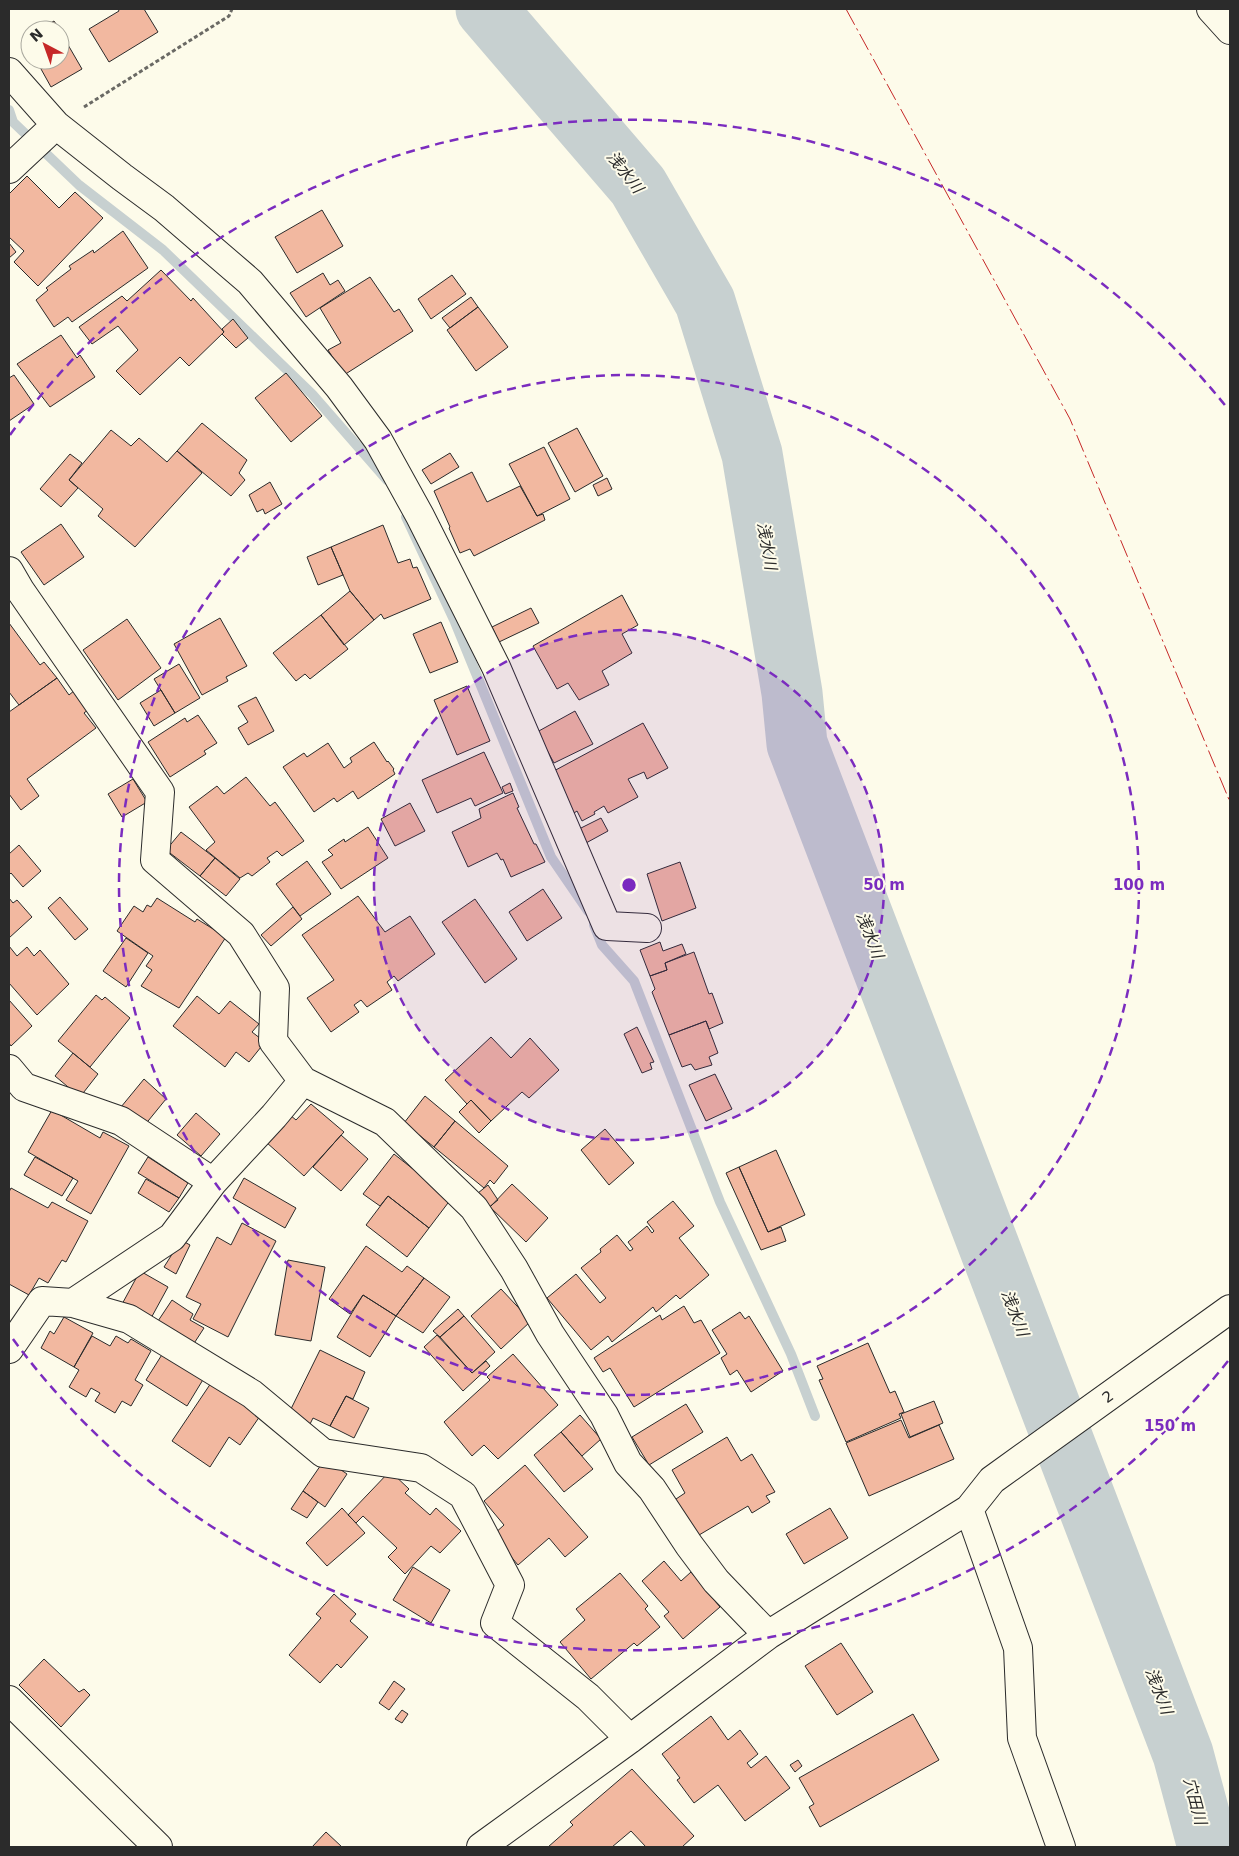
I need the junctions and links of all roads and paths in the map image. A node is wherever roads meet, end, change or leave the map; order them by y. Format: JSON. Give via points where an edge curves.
{"nodes":[{"id":1,"x":232,"y":9,"type":"edge"},
{"id":2,"x":1211,"y":9,"type":"edge"},
{"id":3,"x":1230,"y":30,"type":"edge"},
{"id":4,"x":9,"y":72,"type":"edge"},
{"id":5,"x":56,"y":125,"type":"junction"},
{"id":6,"x":9,"y":169,"type":"edge"},
{"id":7,"x":9,"y":571,"type":"edge"},
{"id":8,"x":647,"y":928,"type":"dead end"},
{"id":9,"x":9,"y":1069,"type":"edge"},
{"id":10,"x":303,"y":1081,"type":"junction"},
{"id":11,"x":213,"y":1182,"type":"junction"},
{"id":12,"x":73,"y":1303,"type":"junction"},
{"id":13,"x":1228,"y":1317,"type":"edge"},
{"id":14,"x":9,"y":1349,"type":"edge"},
{"id":15,"x":970,"y":1509,"type":"junction"},
{"id":16,"x":768,"y":1635,"type":"junction"},
{"id":17,"x":9,"y":1700,"type":"edge"},
{"id":18,"x":630,"y":1739,"type":"junction"},
{"id":19,"x":158,"y":1847,"type":"edge"},
{"id":20,"x":482,"y":1847,"type":"edge"},
{"id":21,"x":1062,"y":1847,"type":"edge"}],
"edges":[{"from":1,"to":5,"type":"path","via":[[229,16]]},
{"from":2,"to":3,"type":"street"},
{"from":4,"to":5,"type":"street"},
{"from":5,"to":6,"type":"street"},
{"from":5,"to":8,"type":"street","via":[[164,208],[250,282],[339,387],[378,440],[420,516],[491,659],[607,926]]},
{"from":7,"to":10,"type":"street","via":[[160,792],[155,860],[241,934],[275,988],[273,1041]]},
{"from":9,"to":11,"type":"street","via":[[24,1087],[121,1121]]},
{"from":10,"to":11,"type":"street"},
{"from":10,"to":16,"type":"street","via":[[385,1122],[474,1208],[514,1269],[550,1334],[604,1415],[628,1463],[652,1488],[716,1581]]},
{"from":11,"to":12,"type":"street","via":[[172,1237]]},
{"from":12,"to":14,"type":"street","via":[[42,1301]]},
{"from":12,"to":18,"type":"street","via":[[129,1319],[252,1394],[324,1453],[421,1468],[463,1496],[510,1585],[495,1623],[588,1697]]},
{"from":13,"to":15,"type":"street","name":"2","via":[[992,1480]]},
{"from":15,"to":16,"type":"street"},
{"from":15,"to":21,"type":"street","via":[[1018,1648],[1022,1738]]},
{"from":16,"to":18,"type":"street"},
{"from":17,"to":19,"type":"street"},
{"from":18,"to":20,"type":"street"}]}
